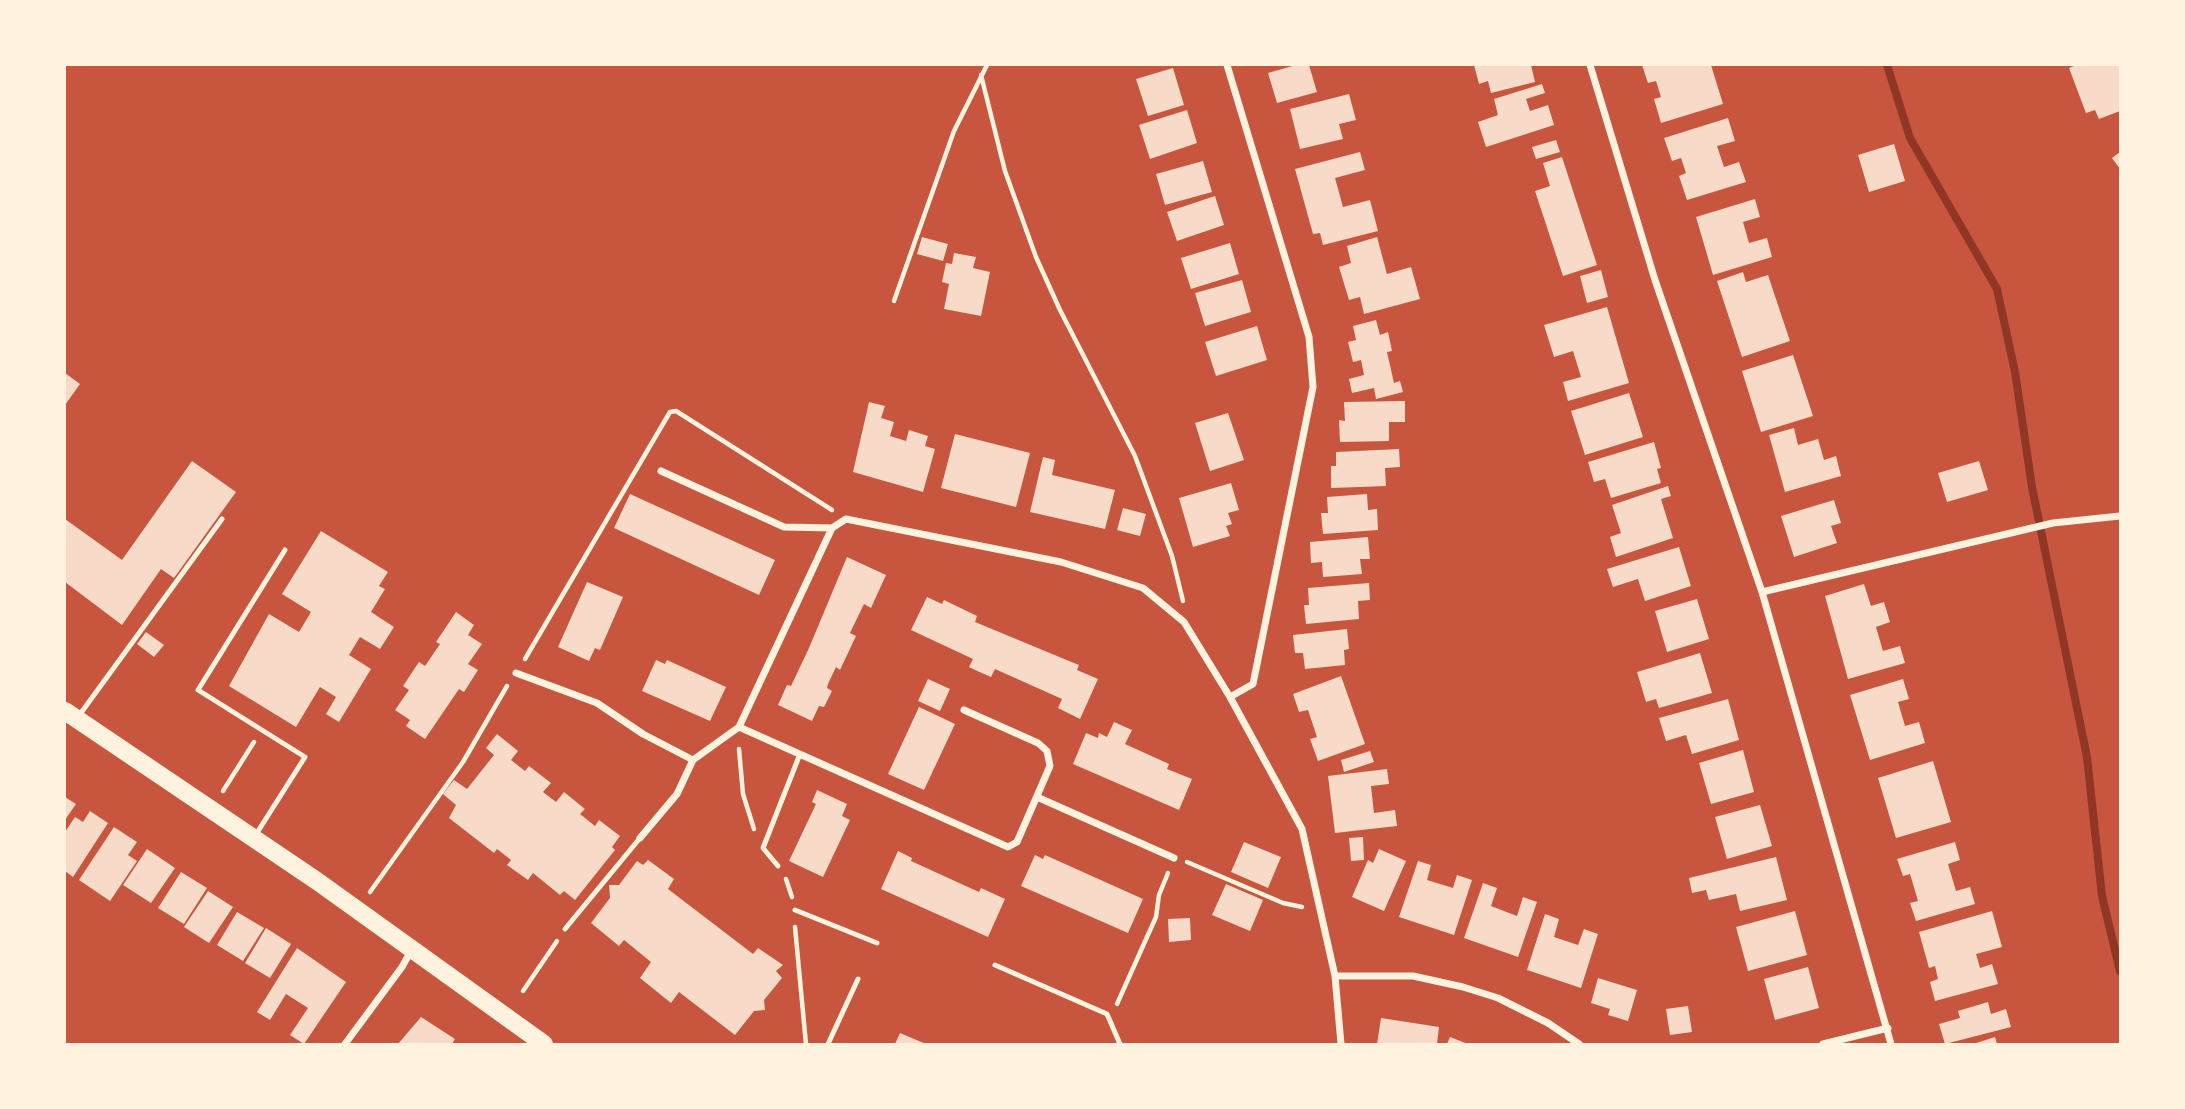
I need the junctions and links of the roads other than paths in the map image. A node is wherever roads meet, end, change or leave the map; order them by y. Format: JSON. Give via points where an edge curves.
{"nodes":[{"id":1,"x":1227,"y":65,"type":"edge"},
{"id":2,"x":1590,"y":65,"type":"edge"},
{"id":3,"x":661,"y":471,"type":"dead end"},
{"id":4,"x":2120,"y":516,"type":"edge"},
{"id":5,"x":222,"y":519,"type":"dead end"},
{"id":6,"x":832,"y":528,"type":"junction"},
{"id":7,"x":285,"y":550,"type":"dead end"},
{"id":8,"x":1762,"y":592,"type":"junction"},
{"id":9,"x":516,"y":673,"type":"road end"},
{"id":10,"x":1230,"y":697,"type":"junction"},
{"id":11,"x":964,"y":710,"type":"dead end"},
{"id":12,"x":70,"y":715,"type":"edge"},
{"id":13,"x":739,"y":727,"type":"junction"},
{"id":14,"x":800,"y":754,"type":"junction"},
{"id":15,"x":693,"y":761,"type":"junction"},
{"id":16,"x":1037,"y":797,"type":"junction"},
{"id":17,"x":640,"y":838,"type":"joint"},
{"id":18,"x":253,"y":839,"type":"junction"},
{"id":19,"x":1174,"y":858,"type":"road end"},
{"id":20,"x":778,"y":866,"type":"road end"},
{"id":21,"x":795,"y":910,"type":"road end"},
{"id":22,"x":565,"y":929,"type":"road end"},
{"id":23,"x":877,"y":943,"type":"dead end"},
{"id":24,"x":412,"y":948,"type":"junction"},
{"id":25,"x":995,"y":965,"type":"dead end"},
{"id":26,"x":1335,"y":976,"type":"junction"},
{"id":27,"x":858,"y":979,"type":"dead end"},
{"id":28,"x":1888,"y":1028,"type":"junction"},
{"id":29,"x":345,"y":1044,"type":"edge"},
{"id":30,"x":544,"y":1044,"type":"edge"},
{"id":31,"x":828,"y":1044,"type":"edge"},
{"id":32,"x":1120,"y":1044,"type":"edge"},
{"id":33,"x":1341,"y":1044,"type":"edge"},
{"id":34,"x":1579,"y":1044,"type":"edge"},
{"id":35,"x":1822,"y":1044,"type":"edge"},
{"id":36,"x":1891,"y":1044,"type":"edge"}],
"edges":[{"from":1,"to":10,"type":"street","via":[[1310,337],[1313,387],[1253,684]]},
{"from":2,"to":8,"type":"street","via":[[1655,279]]},
{"from":3,"to":6,"type":"street","via":[[784,527]]},
{"from":4,"to":8,"type":"street","via":[[2053,523]]},
{"from":5,"to":12,"type":"lane"},
{"from":6,"to":10,"type":"street","via":[[846,519],[867,522],[1061,562],[1143,588],[1184,622]]},
{"from":6,"to":13,"type":"street"},
{"from":7,"to":18,"type":"lane","via":[[198,690],[305,757]]},
{"from":8,"to":28,"type":"street"},
{"from":9,"to":15,"type":"street","via":[[597,703]]},
{"from":10,"to":26,"type":"street","via":[[1302,829]]},
{"from":11,"to":16,"type":"street","via":[[1047,751],[1050,766]]},
{"from":12,"to":18,"type":"main road"},
{"from":13,"to":14,"type":"street"},
{"from":13,"to":15,"type":"street"},
{"from":14,"to":16,"type":"street","via":[[1008,847],[1017,842]]},
{"from":14,"to":20,"type":"lane","via":[[763,848]]},
{"from":15,"to":17,"type":"street","via":[[677,794]]},
{"from":16,"to":19,"type":"street"},
{"from":17,"to":22,"type":"lane"},
{"from":18,"to":24,"type":"main road"},
{"from":21,"to":23,"type":"lane"},
{"from":24,"to":29,"type":"street"},
{"from":24,"to":30,"type":"main road"},
{"from":25,"to":32,"type":"lane","via":[[1107,1014]]},
{"from":26,"to":33,"type":"street"},
{"from":26,"to":34,"type":"street","via":[[1393,974],[1454,984],[1498,998]]},
{"from":27,"to":31,"type":"lane"},
{"from":28,"to":35,"type":"street"},
{"from":28,"to":36,"type":"street"}]}
